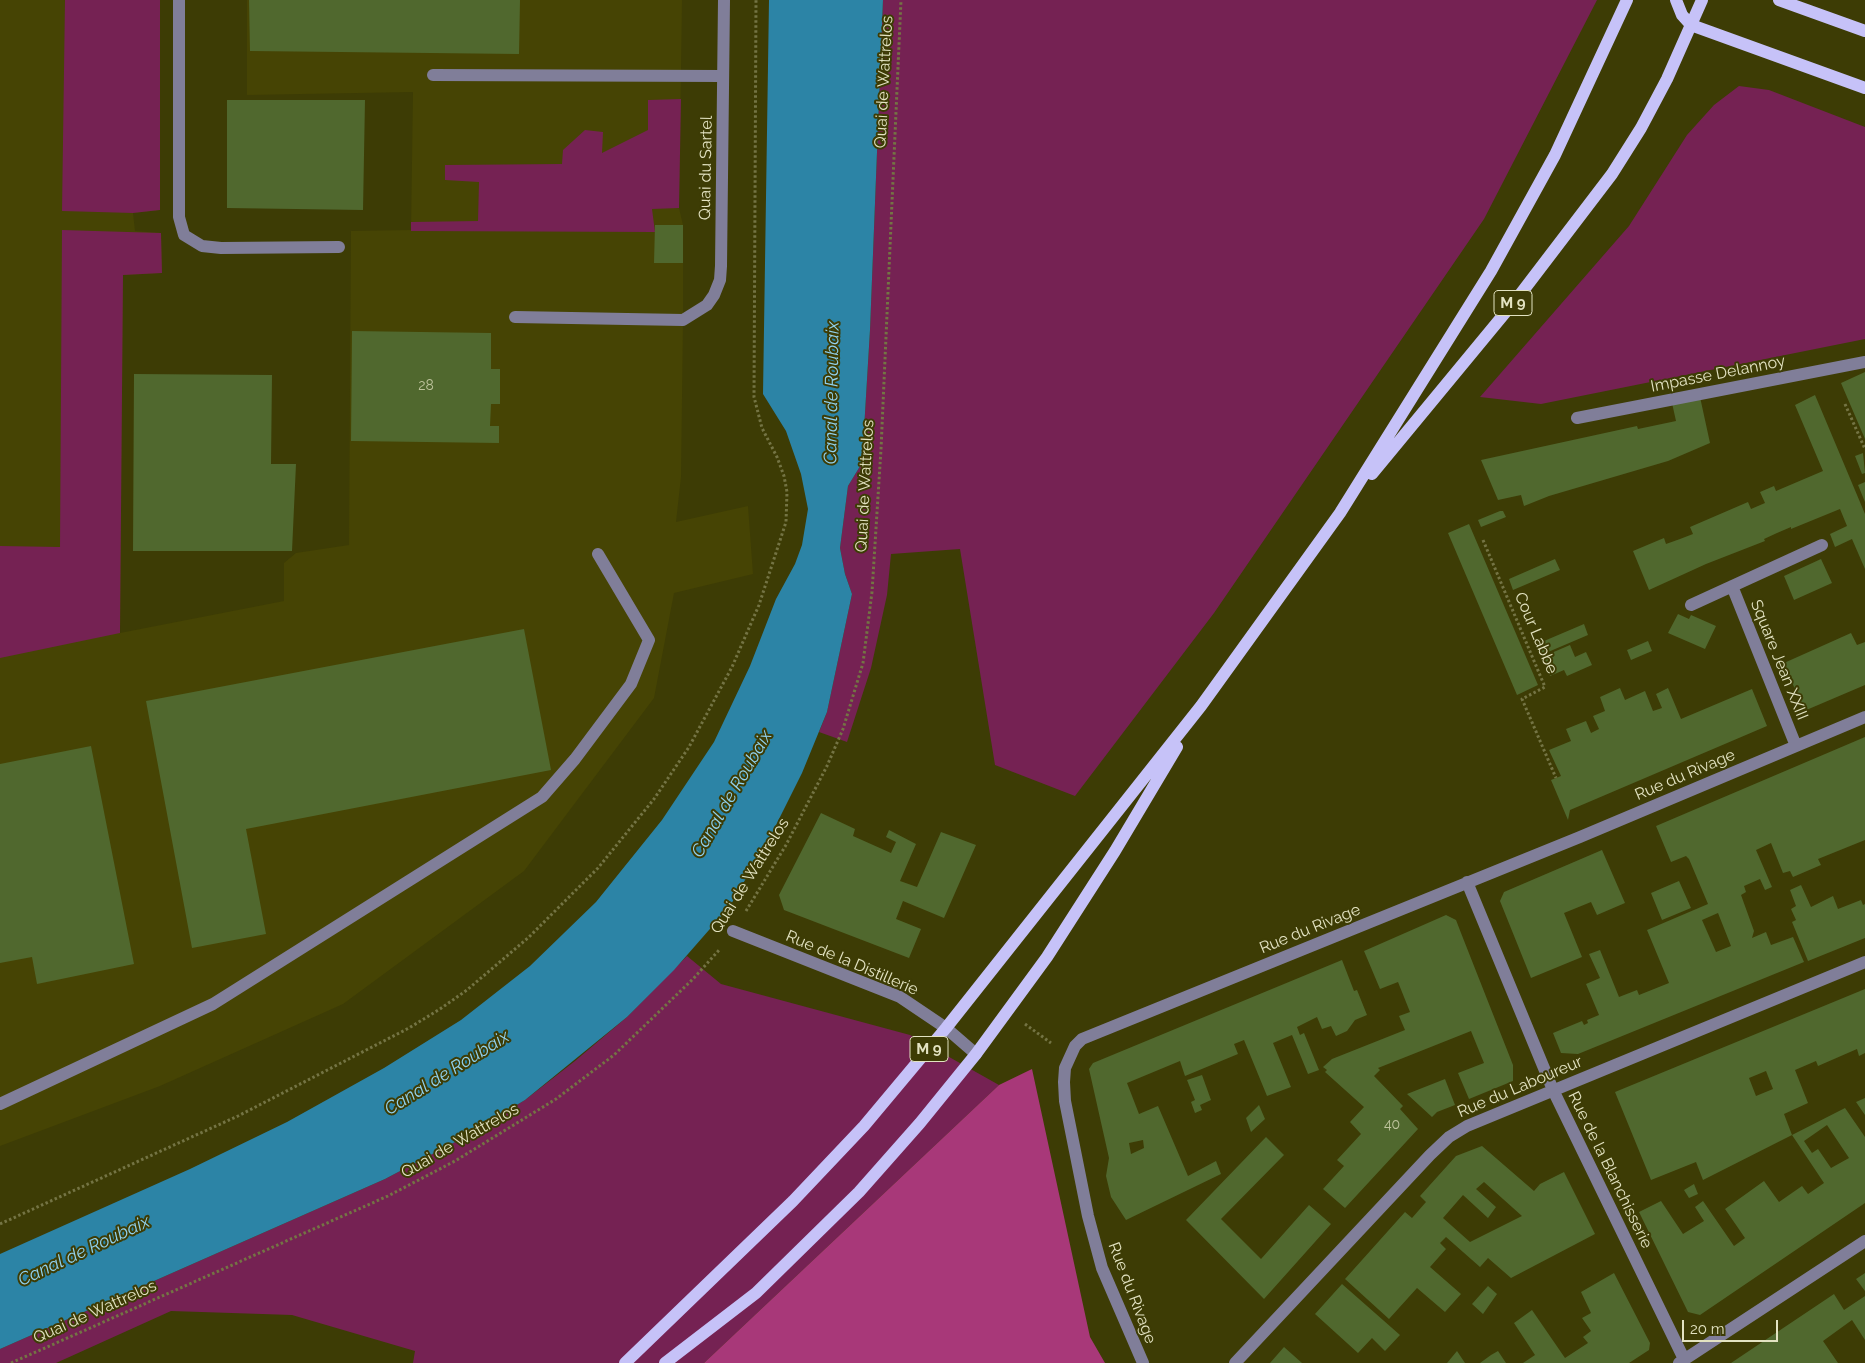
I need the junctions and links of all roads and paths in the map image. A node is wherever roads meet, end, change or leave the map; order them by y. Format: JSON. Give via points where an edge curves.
{"nodes":[{"id":1,"x":179,"y":0,"type":"edge"},
{"id":2,"x":724,"y":0,"type":"edge"},
{"id":3,"x":756,"y":0,"type":"edge"},
{"id":4,"x":901,"y":0,"type":"edge"},
{"id":5,"x":1676,"y":0,"type":"edge"},
{"id":6,"x":1702,"y":0,"type":"edge"},
{"id":7,"x":1779,"y":0,"type":"edge"},
{"id":8,"x":1628,"y":1,"type":"edge"},
{"id":9,"x":1691,"y":25,"type":"junction"},
{"id":10,"x":1865,"y":31,"type":"edge"},
{"id":11,"x":434,"y":75,"type":"dead end"},
{"id":12,"x":723,"y":76,"type":"junction"},
{"id":13,"x":1865,"y":88,"type":"edge"},
{"id":14,"x":339,"y":247,"type":"dead end"},
{"id":15,"x":514,"y":317,"type":"dead end"},
{"id":16,"x":1865,"y":362,"type":"edge"},
{"id":17,"x":1846,"y":404,"type":"dead end"},
{"id":18,"x":1577,"y":418,"type":"dead end"},
{"id":19,"x":1865,"y":449,"type":"edge"},
{"id":20,"x":1340,"y":513,"type":"junction"},
{"id":21,"x":1483,"y":540,"type":"dead end"},
{"id":22,"x":1822,"y":545,"type":"dead end"},
{"id":23,"x":598,"y":554,"type":"dead end"},
{"id":24,"x":1732,"y":586,"type":"junction"},
{"id":25,"x":1691,"y":605,"type":"dead end"},
{"id":26,"x":1201,"y":706,"type":"junction"},
{"id":27,"x":1865,"y":716,"type":"edge"},
{"id":28,"x":1796,"y":746,"type":"junction"},
{"id":29,"x":1556,"y":778,"type":"dead end"},
{"id":30,"x":1467,"y":882,"type":"junction"},
{"id":31,"x":733,"y":931,"type":"junction"},
{"id":32,"x":1865,"y":962,"type":"edge"},
{"id":33,"x":946,"y":1028,"type":"junction"},
{"id":34,"x":976,"y":1054,"type":"junction"},
{"id":35,"x":1552,"y":1090,"type":"junction"},
{"id":36,"x":0,"y":1104,"type":"edge"},
{"id":37,"x":0,"y":1224,"type":"edge"},
{"id":38,"x":1865,"y":1241,"type":"edge"},
{"id":39,"x":1682,"y":1361,"type":"edge"},
{"id":40,"x":11,"y":1363,"type":"edge"},
{"id":41,"x":626,"y":1363,"type":"edge"},
{"id":42,"x":665,"y":1363,"type":"edge"},
{"id":43,"x":1143,"y":1363,"type":"edge"},
{"id":44,"x":1235,"y":1363,"type":"edge"}],
"edges":[{"from":1,"to":14,"type":"street","via":[[179,217],[184,235],[202,246]]},
{"from":2,"to":12,"type":"street","name":"Quai du Sartel"},
{"from":3,"to":37,"type":"path","via":[[754,398],[762,428],[784,476],[786,522],[759,605],[732,667],[694,740],[654,800],[598,868],[529,937],[440,1009],[238,1116]]},
{"from":4,"to":31,"type":"path","name":"Quai de Wattrelos","via":[[881,449],[872,592],[863,663],[843,729],[827,766],[790,837]]},
{"from":5,"to":9,"type":"main road","via":[[1682,15]]},
{"from":6,"to":9,"type":"main road","number":"M 9"},
{"from":7,"to":10,"type":"main road"},
{"from":8,"to":20,"type":"main road","number":"M 9","via":[[1531,202]]},
{"from":9,"to":13,"type":"main road"},
{"from":9,"to":20,"type":"main road","number":"M 9","via":[[1667,79],[1612,174],[1519,296]]},
{"from":11,"to":12,"type":"street"},
{"from":12,"to":15,"type":"street","name":"Quai du Sartel","via":[[720,280],[707,305],[683,320]]},
{"from":16,"to":18,"type":"street","name":"Impasse Delannoy"},
{"from":17,"to":19,"type":"path"},
{"from":20,"to":26,"type":"main road","number":"M 9"},
{"from":21,"to":29,"type":"path","name":"Cour Labbe","via":[[1545,687],[1522,699]]},
{"from":22,"to":24,"type":"street","name":"Square Jean XXIII"},
{"from":23,"to":36,"type":"street","via":[[649,640],[631,684],[542,797],[213,1004]]},
{"from":24,"to":25,"type":"street","name":"Square Jean XXIII"},
{"from":24,"to":28,"type":"street","name":"Square Jean XXIII"},
{"from":26,"to":33,"type":"main road","number":"M 9"},
{"from":26,"to":34,"type":"main road","number":"M 9","via":[[1093,887],[1030,982]]},
{"from":27,"to":28,"type":"street","name":"Rue du Rivage"},
{"from":28,"to":30,"type":"street","name":"Rue du Rivage"},
{"from":30,"to":35,"type":"street","name":"Rue de la Blanchisserie"},
{"from":30,"to":43,"type":"street","name":"Rue du Rivage","via":[[1082,1039],[1075,1046],[1065,1068],[1065,1101],[1088,1216],[1102,1268]]},
{"from":31,"to":33,"type":"street","name":"Rue de la Distillerie","via":[[900,997]]},
{"from":31,"to":40,"type":"path","name":"Quai de Wattrelos","via":[[693,979],[614,1054],[556,1099],[496,1138],[419,1182]]},
{"from":32,"to":35,"type":"street","name":"Rue du Laboureur"},
{"from":33,"to":34,"type":"street","name":"Rue de la Distillerie"},
{"from":33,"to":41,"type":"main road","number":"M 9","via":[[833,1160]]},
{"from":34,"to":42,"type":"main road","number":"M 9","via":[[920,1123],[823,1229],[756,1293]]},
{"from":35,"to":39,"type":"street","name":"Rue de la Blanchisserie"},
{"from":35,"to":44,"type":"street","name":"Rue du Laboureur","via":[[1467,1126],[1449,1137]]},
{"from":38,"to":39,"type":"street"}]}
